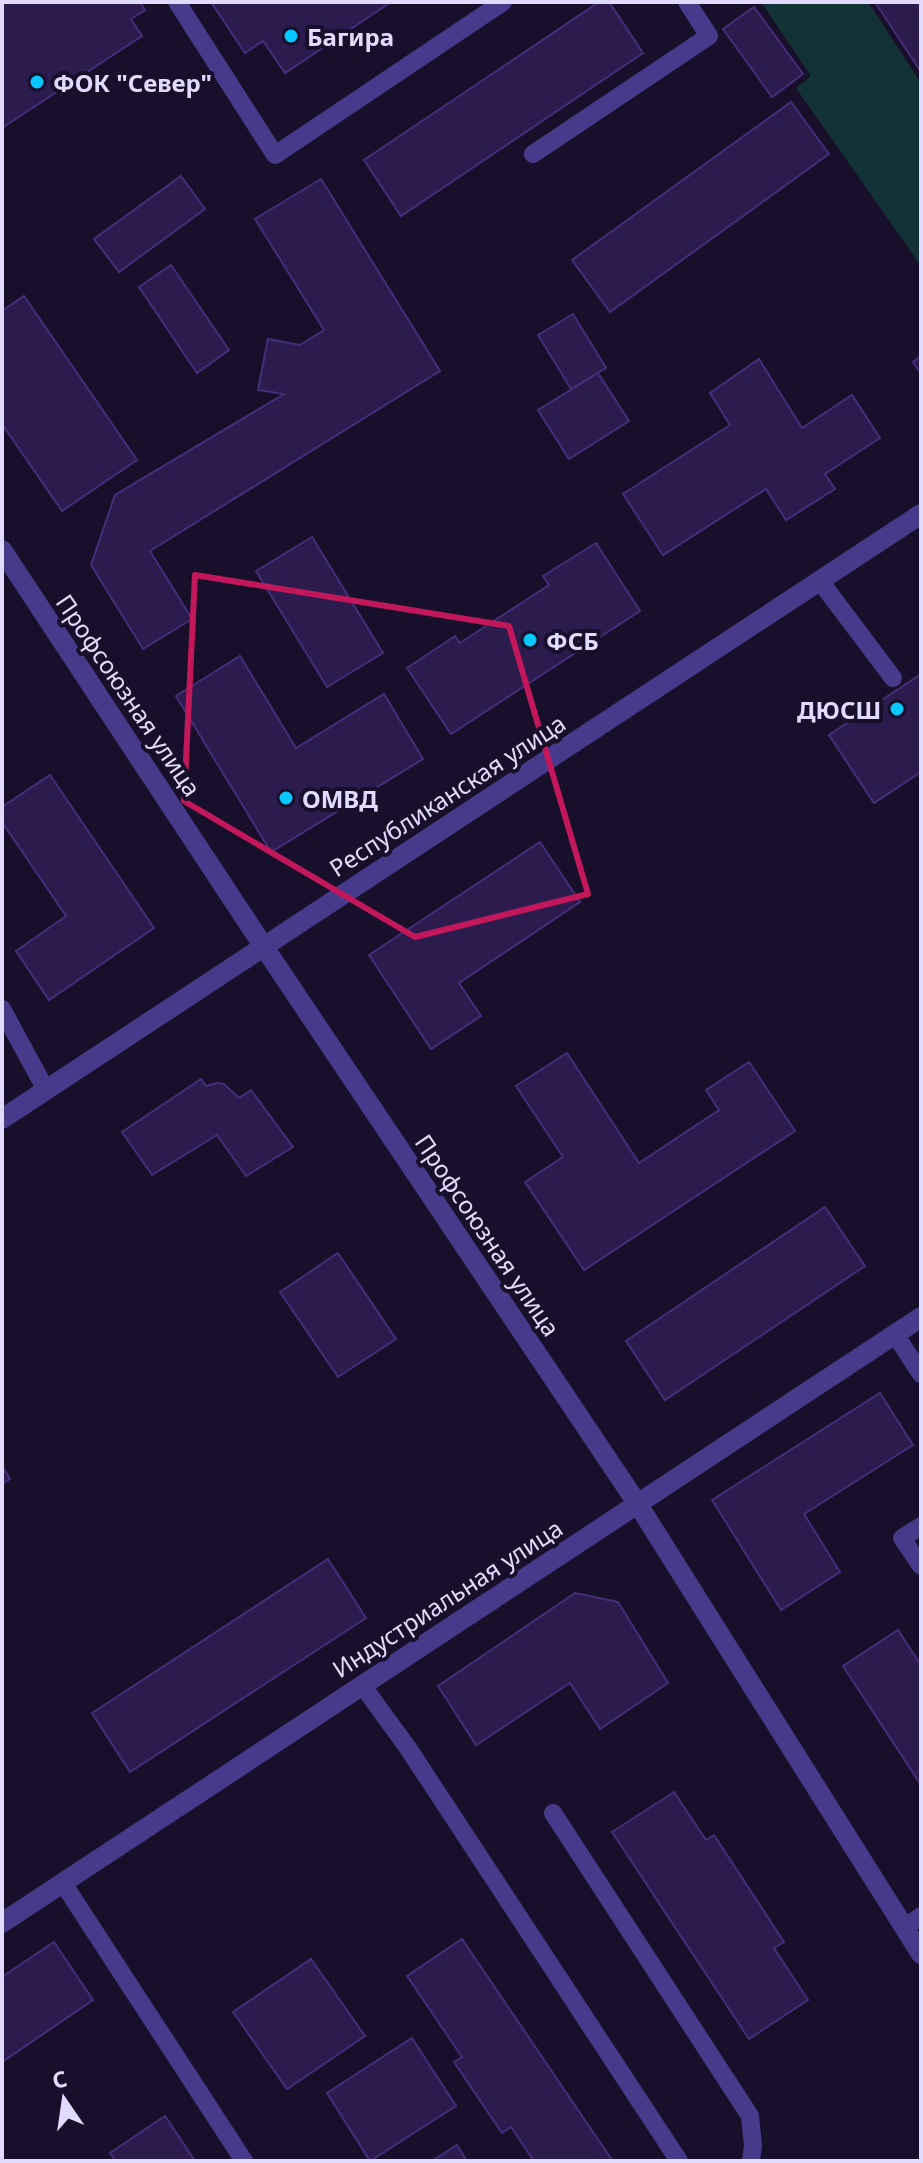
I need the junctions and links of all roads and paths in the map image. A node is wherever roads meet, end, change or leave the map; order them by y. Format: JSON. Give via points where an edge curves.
{"nodes":[{"id":1,"x":177,"y":2,"type":"edge"},
{"id":2,"x":503,"y":2,"type":"edge"},
{"id":3,"x":687,"y":2,"type":"edge"},
{"id":4,"x":533,"y":154,"type":"dead end"},
{"id":5,"x":921,"y":514,"type":"edge"},
{"id":6,"x":2,"y":550,"type":"edge"},
{"id":7,"x":820,"y":581,"type":"junction"},
{"id":8,"x":893,"y":678,"type":"dead end"},
{"id":9,"x":264,"y":947,"type":"junction"},
{"id":10,"x":2,"y":1009,"type":"edge"},
{"id":11,"x":46,"y":1090,"type":"junction"},
{"id":12,"x":2,"y":1119,"type":"edge"},
{"id":13,"x":921,"y":1317,"type":"edge"},
{"id":14,"x":895,"y":1334,"type":"junction"},
{"id":15,"x":921,"y":1374,"type":"edge"},
{"id":16,"x":637,"y":1503,"type":"junction"},
{"id":17,"x":921,"y":1526,"type":"edge"},
{"id":18,"x":921,"y":1566,"type":"edge"},
{"id":19,"x":362,"y":1685,"type":"junction"},
{"id":20,"x":553,"y":1813,"type":"dead end"},
{"id":21,"x":63,"y":1883,"type":"junction"},
{"id":22,"x":2,"y":1922,"type":"edge"},
{"id":23,"x":913,"y":1922,"type":"edge"},
{"id":24,"x":921,"y":1954,"type":"edge"},
{"id":25,"x":244,"y":2161,"type":"edge"},
{"id":26,"x":679,"y":2161,"type":"edge"},
{"id":27,"x":751,"y":2161,"type":"edge"}],
"edges":[{"from":1,"to":2,"type":"lane","via":[[275,155]]},
{"from":3,"to":4,"type":"lane","via":[[709,36]]},
{"from":5,"to":7,"type":"street","name":"Республиканская улица"},
{"from":6,"to":9,"type":"street","name":"Профсоюзная улица"},
{"from":7,"to":8,"type":"lane"},
{"from":7,"to":9,"type":"street","name":"Республиканская улица"},
{"from":9,"to":11,"type":"street","name":"Республиканская улица"},
{"from":9,"to":16,"type":"street","name":"Профсоюзная улица"},
{"from":10,"to":11,"type":"lane"},
{"from":11,"to":12,"type":"street","name":"Республиканская улица"},
{"from":13,"to":14,"type":"street","name":"Индустриальная улица"},
{"from":14,"to":15,"type":"lane"},
{"from":14,"to":16,"type":"street","name":"Индустриальная улица"},
{"from":16,"to":19,"type":"street","name":"Индустриальная улица"},
{"from":16,"to":23,"type":"street","name":"Профсоюзная улица"},
{"from":17,"to":18,"type":"lane","via":[[902,1538]]},
{"from":19,"to":21,"type":"street","name":"Индустриальная улица"},
{"from":19,"to":26,"type":"lane"},
{"from":20,"to":27,"type":"lane","via":[[750,2116]]},
{"from":21,"to":22,"type":"street","name":"Индустриальная улица"},
{"from":21,"to":25,"type":"lane"},
{"from":23,"to":24,"type":"street","name":"Профсоюзная улица"}]}
